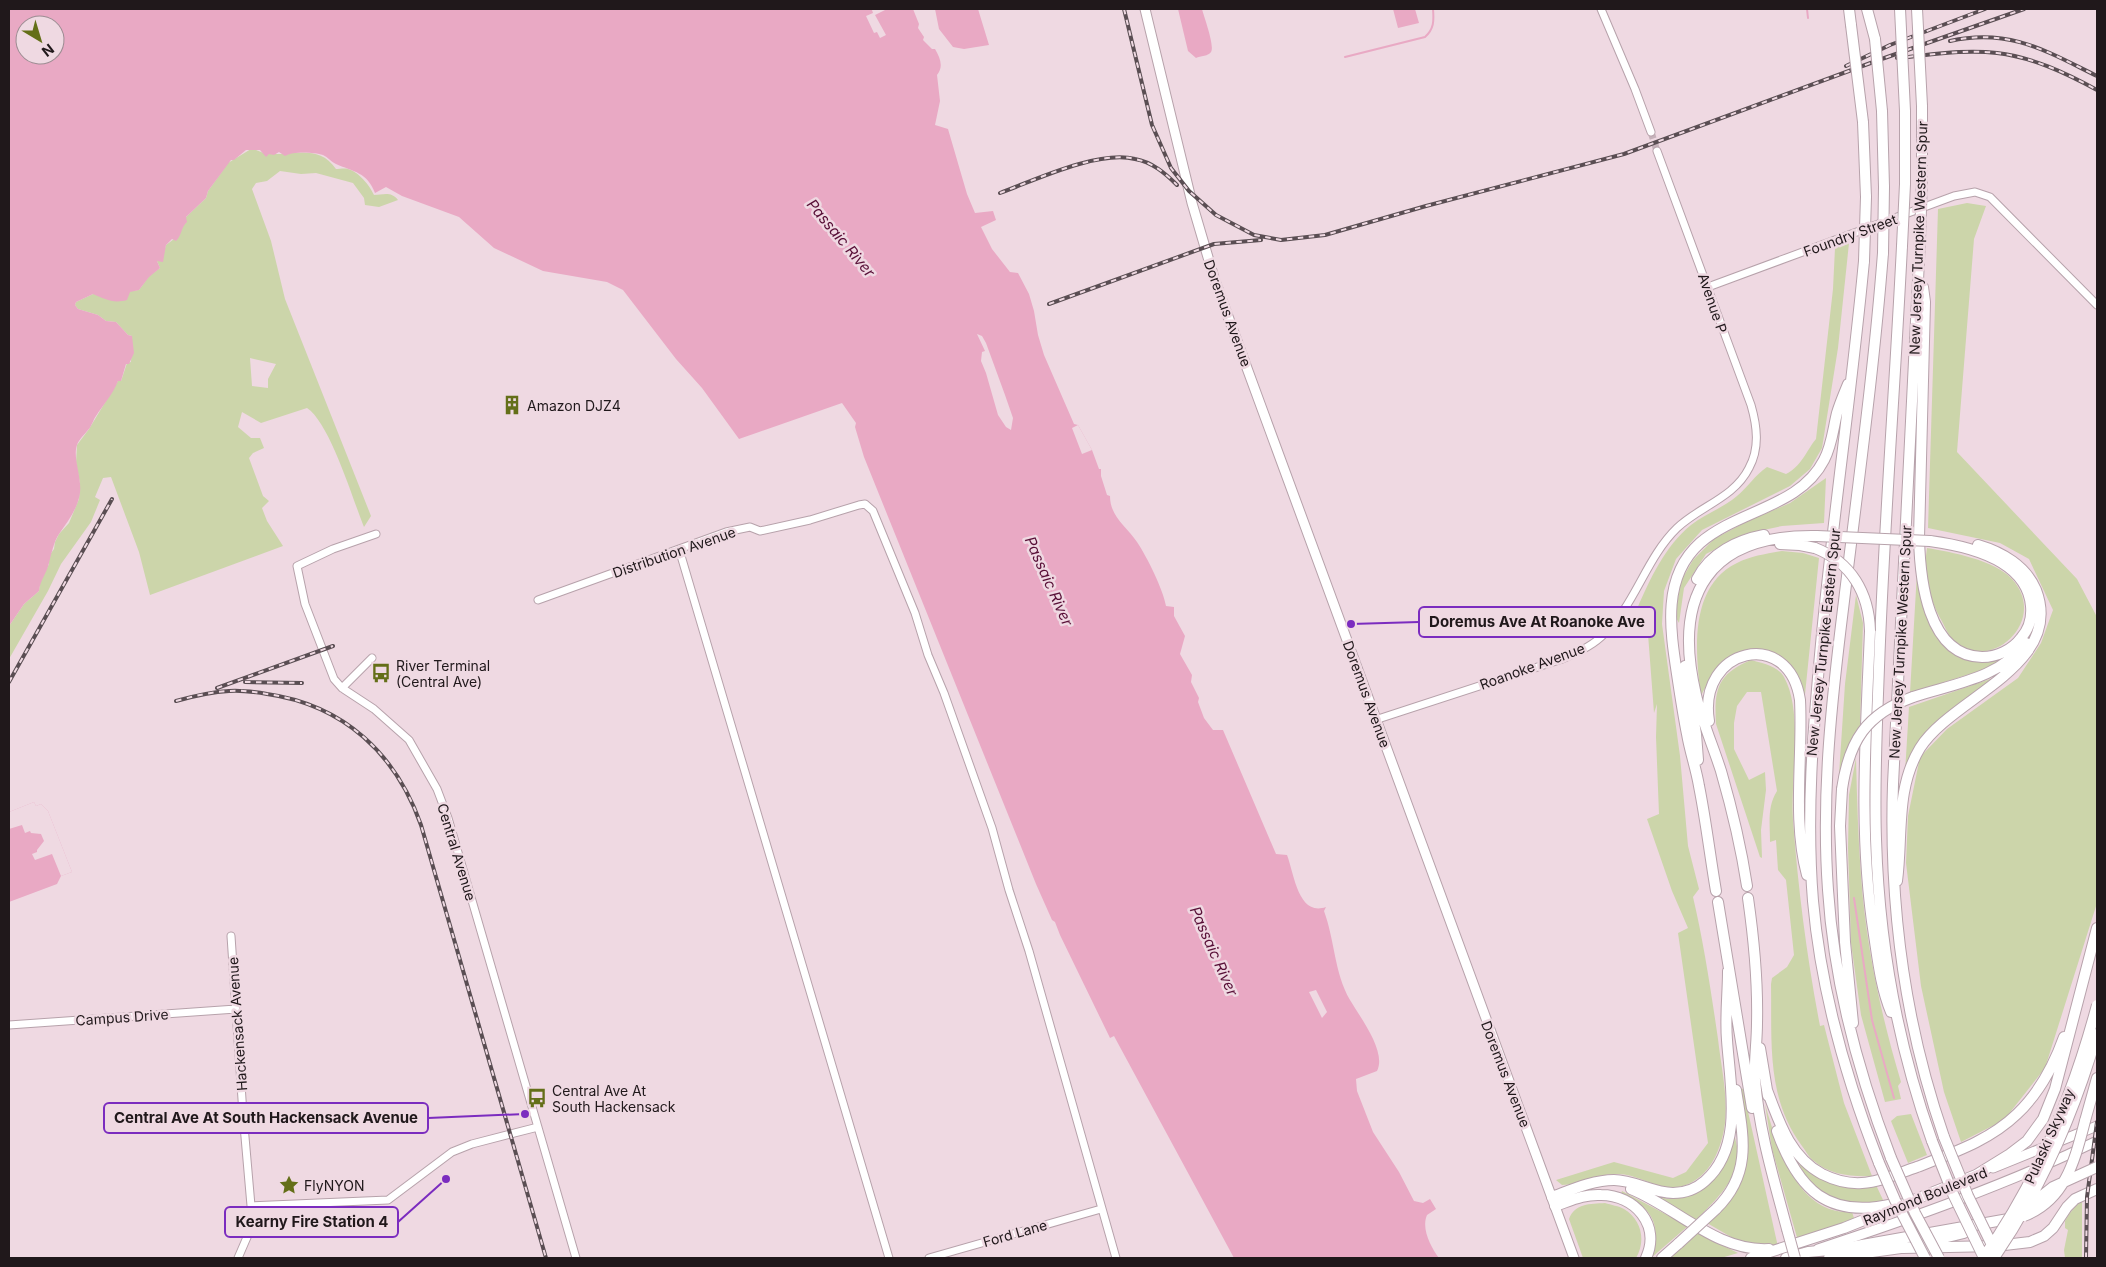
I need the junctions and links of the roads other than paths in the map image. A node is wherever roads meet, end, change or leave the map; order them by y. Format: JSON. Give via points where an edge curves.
{"nodes":[{"id":1,"x":1145,"y":9,"type":"edge"},
{"id":2,"x":1601,"y":9,"type":"edge"},
{"id":3,"x":1849,"y":9,"type":"edge"},
{"id":4,"x":1900,"y":9,"type":"edge"},
{"id":5,"x":1917,"y":9,"type":"edge"},
{"id":6,"x":1870,"y":11,"type":"edge"},
{"id":7,"x":1651,"y":132,"type":"tunnel mouth"},
{"id":8,"x":1658,"y":151,"type":"tunnel mouth"},
{"id":9,"x":1920,"y":256,"type":"junction"},
{"id":10,"x":1708,"y":287,"type":"junction"},
{"id":11,"x":2097,"y":305,"type":"edge"},
{"id":12,"x":1853,"y":369,"type":"junction"},
{"id":13,"x":1754,"y":457,"type":"joint"},
{"id":14,"x":1817,"y":533,"type":"junction"},
{"id":15,"x":376,"y":534,"type":"dead end"},
{"id":16,"x":1930,"y":539,"type":"junction"},
{"id":17,"x":1746,"y":547,"type":"junction"},
{"id":18,"x":679,"y":549,"type":"junction"},
{"id":19,"x":538,"y":600,"type":"dead end"},
{"id":20,"x":2039,"y":610,"type":"junction"},
{"id":21,"x":372,"y":658,"type":"dead end"},
{"id":22,"x":342,"y":688,"type":"junction"},
{"id":23,"x":1375,"y":720,"type":"junction"},
{"id":24,"x":1711,"y":742,"type":"junction"},
{"id":25,"x":1699,"y":784,"type":"junction"},
{"id":26,"x":1747,"y":886,"type":"dead end"},
{"id":27,"x":1716,"y":891,"type":"dead end"},
{"id":28,"x":1748,"y":898,"type":"dead end"},
{"id":29,"x":1718,"y":902,"type":"dead end"},
{"id":30,"x":1813,"y":902,"type":"junction"},
{"id":31,"x":1894,"y":902,"type":"junction"},
{"id":32,"x":2097,"y":928,"type":"edge"},
{"id":33,"x":232,"y":936,"type":"dead end"},
{"id":34,"x":2094,"y":939,"type":"junction"},
{"id":35,"x":1728,"y":971,"type":"junction"},
{"id":36,"x":2097,"y":1005,"type":"edge"},
{"id":37,"x":236,"y":1009,"type":"junction"},
{"id":38,"x":9,"y":1025,"type":"edge"},
{"id":39,"x":1758,"y":1025,"type":"junction"},
{"id":40,"x":2097,"y":1034,"type":"edge"},
{"id":41,"x":1900,"y":1036,"type":"junction"},
{"id":42,"x":1854,"y":1047,"type":"junction"},
{"id":43,"x":1729,"y":1062,"type":"junction"},
{"id":44,"x":2097,"y":1078,"type":"edge"},
{"id":45,"x":1767,"y":1090,"type":"junction"},
{"id":46,"x":2097,"y":1126,"type":"edge"},
{"id":47,"x":538,"y":1127,"type":"junction"},
{"id":48,"x":2097,"y":1141,"type":"edge"},
{"id":49,"x":2097,"y":1167,"type":"edge"},
{"id":50,"x":1976,"y":1175,"type":"junction"},
{"id":51,"x":1600,"y":1182,"type":"junction"},
{"id":52,"x":2097,"y":1189,"type":"edge"},
{"id":53,"x":1919,"y":1199,"type":"junction"},
{"id":54,"x":1553,"y":1201,"type":"junction"},
{"id":55,"x":251,"y":1206,"type":"junction"},
{"id":56,"x":1101,"y":1209,"type":"junction"},
{"id":57,"x":2024,"y":1213,"type":"junction"},
{"id":58,"x":1784,"y":1230,"type":"junction"},
{"id":59,"x":1903,"y":1248,"type":"junction"},
{"id":60,"x":1808,"y":1252,"type":"junction"},
{"id":61,"x":1876,"y":1252,"type":"junction"},
{"id":62,"x":1788,"y":1255,"type":"edge"},
{"id":63,"x":238,"y":1258,"type":"edge"},
{"id":64,"x":576,"y":1258,"type":"edge"},
{"id":65,"x":889,"y":1258,"type":"edge"},
{"id":66,"x":929,"y":1258,"type":"edge"},
{"id":67,"x":1116,"y":1258,"type":"edge"},
{"id":68,"x":1574,"y":1258,"type":"edge"},
{"id":69,"x":1646,"y":1258,"type":"edge"},
{"id":70,"x":1662,"y":1258,"type":"edge"},
{"id":71,"x":1751,"y":1258,"type":"edge"},
{"id":72,"x":1795,"y":1258,"type":"edge"},
{"id":73,"x":1829,"y":1258,"type":"edge"},
{"id":74,"x":1864,"y":1258,"type":"edge"},
{"id":75,"x":1925,"y":1258,"type":"edge"},
{"id":76,"x":1939,"y":1258,"type":"edge"},
{"id":77,"x":1984,"y":1258,"type":"edge"},
{"id":78,"x":1994,"y":1258,"type":"edge"},
{"id":79,"x":1999,"y":1258,"type":"edge"}],
"edges":[{"from":1,"to":23,"type":"main road","name":"Doremus Avenue","via":[[1192,203],[1215,281]]},
{"from":2,"to":7,"type":"street"},
{"from":3,"to":12,"type":"highway","name":"New Jersey Turnpike Eastern Spur","bridge":true,"via":[[1863,122],[1866,197],[1864,261]]},
{"from":4,"to":41,"type":"highway","name":"New Jersey Turnpike Western Spur","bridge":true,"via":[[1905,111],[1904,184],[1881,622],[1876,799],[1881,915]]},
{"from":5,"to":9,"type":"highway","name":"New Jersey Turnpike Western Spur","bridge":true,"via":[[1922,106]]},
{"from":6,"to":42,"type":"highway","name":"New Jersey Turnpike Eastern Spur","bridge":true,"via":[[1882,111],[1883,253],[1826,776],[1830,912],[1839,979]]},
{"from":8,"to":10,"type":"street","name":"Avenue P"},
{"from":9,"to":16,"type":"highway","via":[[1924,302],[1919,538],[1926,600],[1941,635],[1962,652],[1988,657],[2015,645],[2027,629],[2031,611],[2028,593],[2017,576],[2003,564],[1982,554]]},
{"from":9,"to":31,"type":"highway","name":"New Jersey Turnpike Western Spur","via":[[1893,784]]},
{"from":10,"to":11,"type":"street","name":"Foundry Street","via":[[1954,196],[1975,192],[1990,197]]},
{"from":10,"to":13,"type":"street","name":"Avenue P","via":[[1753,413],[1756,431]]},
{"from":12,"to":25,"type":"highway","via":[[1837,413],[1829,449],[1814,476],[1784,498],[1734,520],[1712,534],[1688,556],[1677,577],[1671,601],[1672,635],[1687,735]]},
{"from":12,"to":30,"type":"highway","name":"New Jersey Turnpike Eastern Spur","via":[[1814,719],[1809,811]]},
{"from":13,"to":23,"type":"street","name":"Roanoke Avenue","via":[[1736,486],[1692,516],[1667,538],[1620,617],[1590,646],[1562,659]]},
{"from":14,"to":16,"type":"highway","bridge":true},
{"from":14,"to":17,"type":"highway"},
{"from":14,"to":25,"type":"highway","via":[[1774,533],[1742,541],[1716,556],[1696,581],[1687,610],[1684,639]]},
{"from":15,"to":22,"type":"street","name":"Central Avenue","via":[[297,566],[305,604],[332,675]]},
{"from":16,"to":20,"type":"highway","via":[[1953,539],[1981,546],[2011,560],[2032,582]]},
{"from":17,"to":24,"type":"highway","via":[[1724,559],[1707,575],[1699,589],[1692,615],[1691,667],[1698,704]]},
{"from":17,"to":41,"type":"highway","bridge":true,"via":[[1786,544],[1815,548],[1840,562],[1857,581],[1866,601],[1870,631],[1864,748],[1866,870],[1885,998]]},
{"from":18,"to":19,"type":"street","name":"Distribution Avenue"},
{"from":18,"to":56,"type":"street","name":"Distribution Avenue","via":[[726,532],[750,527],[760,531],[859,505],[865,504],[873,511],[914,613],[992,828]]},
{"from":18,"to":65,"type":"street"},
{"from":20,"to":31,"type":"highway","via":[[2037,633],[2020,661],[1942,723],[1917,753],[1907,779],[1901,810]]},
{"from":20,"to":42,"type":"highway","bridge":true,"via":[[2029,639],[2004,665],[1881,712],[1862,730],[1850,755],[1842,789],[1840,836]]},
{"from":21,"to":22,"type":"street"},
{"from":22,"to":47,"type":"street","name":"Central Avenue","via":[[374,709],[409,740],[437,789]]},
{"from":23,"to":54,"type":"main road","name":"Doremus Avenue"},
{"from":24,"to":26,"type":"highway","via":[[1736,829]]},
{"from":24,"to":30,"type":"highway","via":[[1708,694],[1725,666],[1738,656],[1756,654],[1771,657],[1787,668],[1800,700],[1802,848]]},
{"from":25,"to":27,"type":"highway"},
{"from":28,"to":39,"type":"highway","via":[[1757,972]]},
{"from":29,"to":35,"type":"highway"},
{"from":30,"to":75,"type":"highway","name":"New Jersey Turnpike Eastern Spur","bridge":true,"via":[[1837,1035],[1856,1100],[1895,1200]]},
{"from":31,"to":79,"type":"highway","name":"New Jersey Turnpike Western Spur","bridge":true,"via":[[1901,962],[1926,1081],[1944,1137],[1973,1208]]},
{"from":32,"to":34,"type":"highway"},
{"from":33,"to":37,"type":"street","name":"Hackensack Avenue"},
{"from":34,"to":45,"type":"highway","via":[[2063,1038],[2048,1073],[2018,1113],[1974,1144],[1879,1180],[1842,1181],[1817,1171],[1799,1155],[1784,1132]]},
{"from":34,"to":50,"type":"highway","via":[[2059,1078],[2046,1114],[2036,1131],[2021,1146]]},
{"from":35,"to":43,"type":"highway"},
{"from":35,"to":58,"type":"highway","via":[[1756,1133]]},
{"from":36,"to":77,"type":"highway","name":"Pulaski Skyway","bridge":true,"via":[[2068,1095],[2040,1162]]},
{"from":37,"to":38,"type":"street","name":"Campus Drive"},
{"from":37,"to":55,"type":"street","name":"Hackensack Avenue"},
{"from":39,"to":45,"type":"highway"},
{"from":39,"to":58,"type":"highway","via":[[1755,1068],[1758,1109]]},
{"from":40,"to":57,"type":"highway","name":"Pulaski Skyway","bridge":true,"via":[[2065,1129]]},
{"from":41,"to":77,"type":"highway","name":"New Jersey Turnpike Western Spur","bridge":true,"via":[[1932,1141]]},
{"from":42,"to":76,"type":"highway","name":"New Jersey Turnpike Eastern Spur","bridge":true,"via":[[1891,1158]]},
{"from":43,"to":51,"type":"highway","via":[[1729,1136],[1722,1158],[1709,1178],[1692,1190],[1674,1193],[1615,1180]]},
{"from":43,"to":70,"type":"highway","bridge":true,"via":[[1742,1129],[1742,1160],[1734,1186],[1716,1209]]},
{"from":44,"to":57,"type":"highway","bridge":true,"via":[[2074,1164],[2065,1182],[2047,1202]]},
{"from":45,"to":53,"type":"highway","via":[[1772,1116],[1786,1154],[1800,1178],[1816,1195],[1850,1208],[1887,1206]]},
{"from":46,"to":50,"type":"main road","name":"Raymond Boulevard"},
{"from":47,"to":55,"type":"street","via":[[452,1152],[388,1200]]},
{"from":47,"to":64,"type":"street","name":"Central Avenue"},
{"from":48,"to":60,"type":"main road","name":"Raymond Boulevard","via":[[1935,1208]]},
{"from":49,"to":57,"type":"highway","bridge":true,"via":[[2053,1187]]},
{"from":50,"to":53,"type":"highway","name":"Raymond Boulevard"},
{"from":51,"to":54,"type":"highway"},
{"from":51,"to":62,"type":"highway","via":[[1636,1191],[1740,1247]]},
{"from":52,"to":59,"type":"highway","via":[[2074,1199],[2053,1228],[2044,1236],[2026,1243]]},
{"from":53,"to":62,"type":"highway","name":"Raymond Boulevard"},
{"from":54,"to":68,"type":"main road","name":"Doremus Avenue"},
{"from":54,"to":69,"type":"highway","via":[[1594,1195],[1611,1196],[1630,1203],[1641,1213],[1650,1230]]},
{"from":55,"to":63,"type":"street","name":"Hackensack Avenue","via":[[251,1228]]},
{"from":56,"to":66,"type":"street","name":"Ford Lane"},
{"from":56,"to":67,"type":"street"},
{"from":57,"to":59,"type":"highway","via":[[2002,1224]]},
{"from":57,"to":60,"type":"highway"},
{"from":57,"to":78,"type":"highway","name":"Pulaski Skyway","bridge":true},
{"from":58,"to":62,"type":"highway"},
{"from":58,"to":72,"type":"highway","bridge":true},
{"from":59,"to":61,"type":"highway"},
{"from":60,"to":62,"type":"highway","name":"Raymond Boulevard"},
{"from":61,"to":73,"type":"highway"},
{"from":61,"to":74,"type":"highway"},
{"from":62,"to":71,"type":"highway","name":"Raymond Boulevard"}]}
